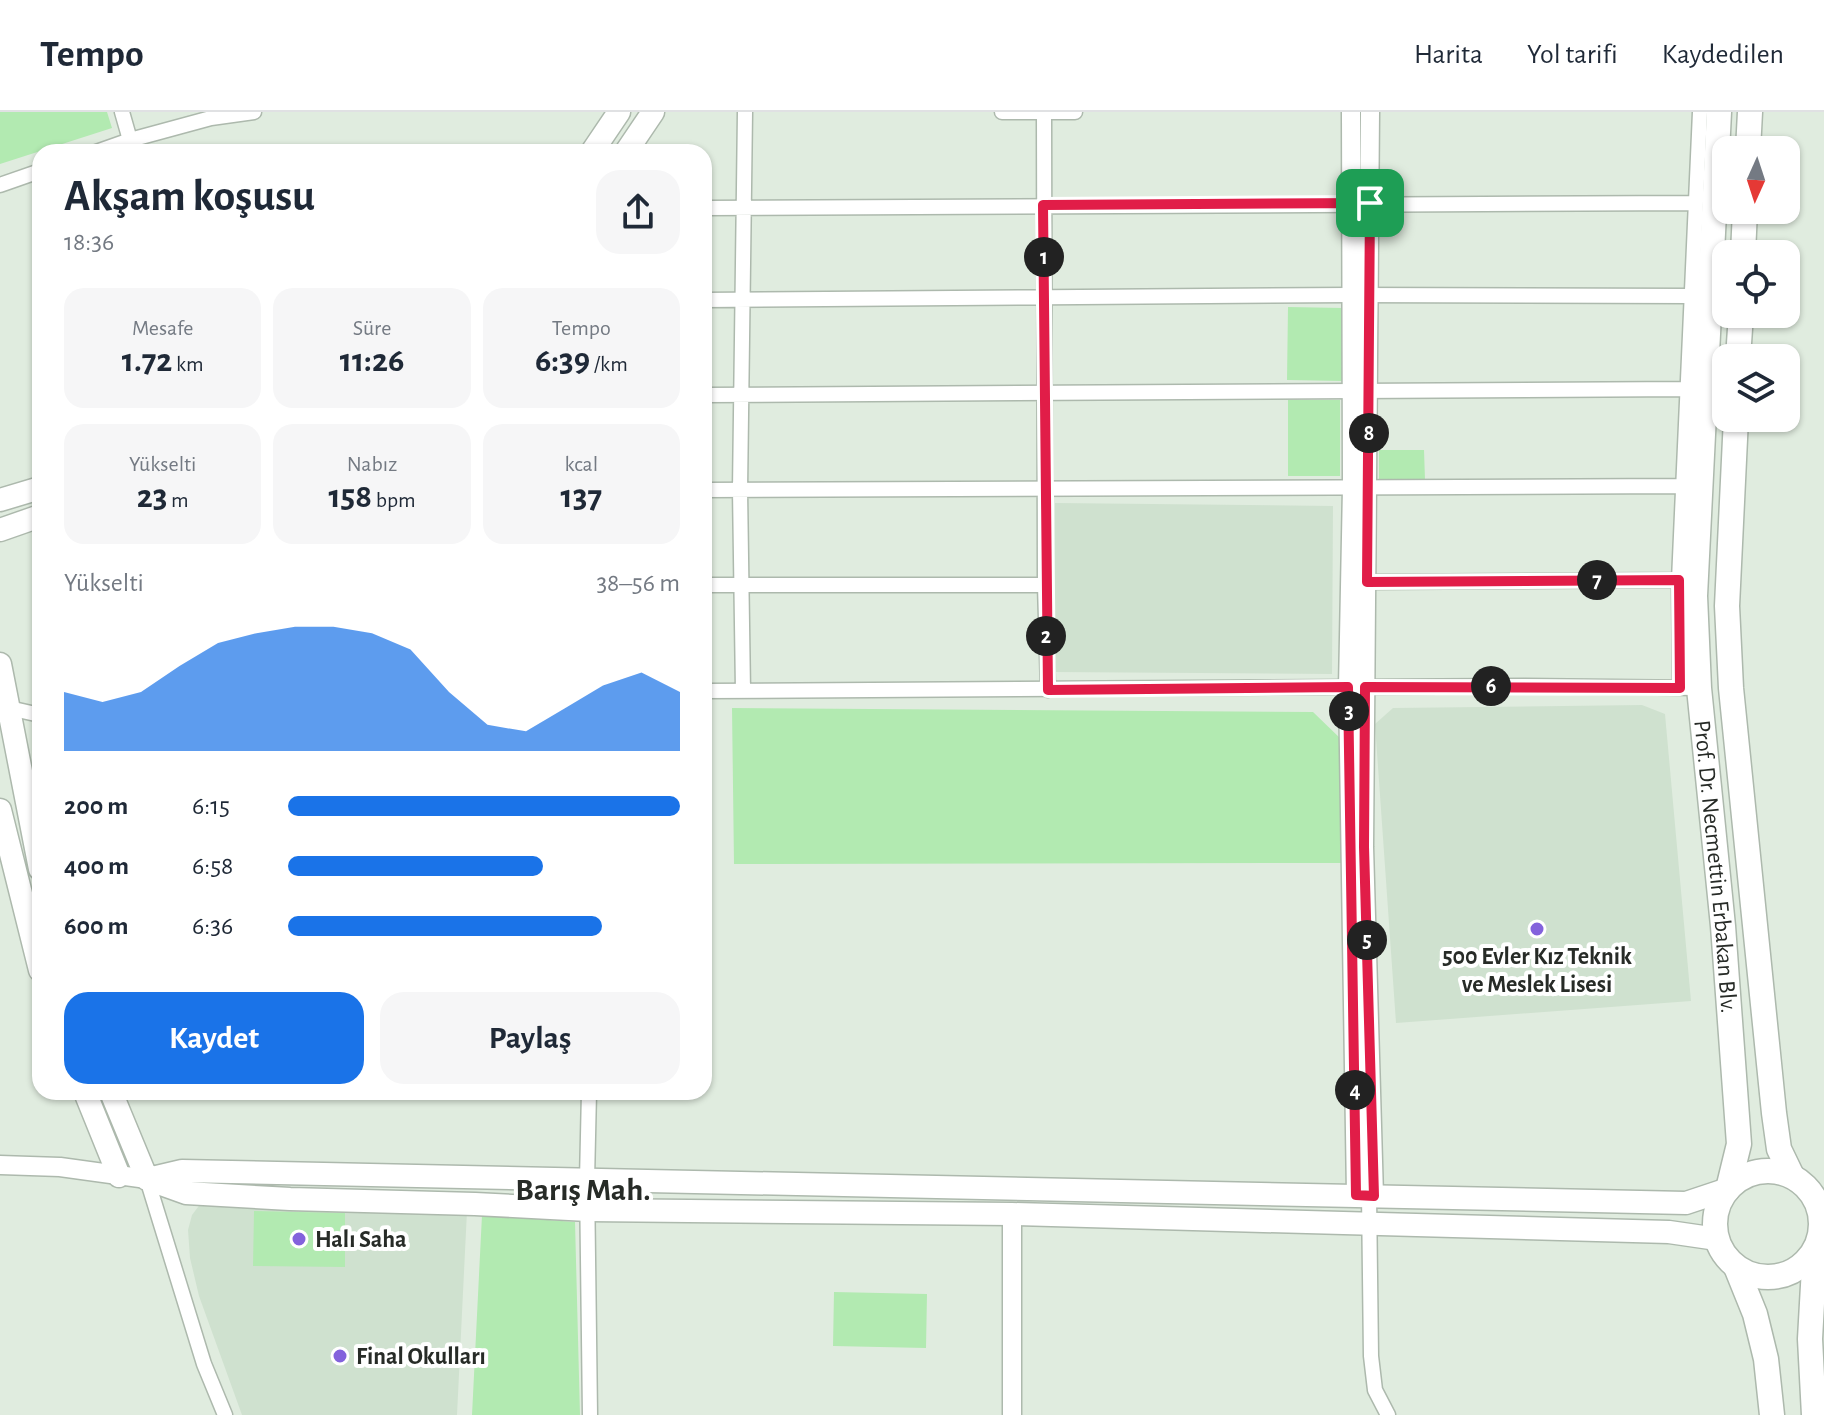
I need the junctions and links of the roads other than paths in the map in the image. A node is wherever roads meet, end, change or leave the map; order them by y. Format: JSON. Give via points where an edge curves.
{"nodes":[{"id":1,"x":122,"y":112,"type":"edge"},
{"id":2,"x":254,"y":112,"type":"edge"},
{"id":3,"x":619,"y":112,"type":"edge"},
{"id":4,"x":653,"y":112,"type":"edge"},
{"id":5,"x":745,"y":112,"type":"edge"},
{"id":6,"x":1002,"y":112,"type":"edge"},
{"id":7,"x":1044,"y":112,"type":"edge"},
{"id":8,"x":1075,"y":112,"type":"edge"},
{"id":9,"x":1351,"y":112,"type":"edge"},
{"id":10,"x":1370,"y":112,"type":"edge"},
{"id":11,"x":1700,"y":112,"type":"edge"},
{"id":12,"x":1719,"y":112,"type":"edge"},
{"id":13,"x":1750,"y":112,"type":"edge"},
{"id":14,"x":1749,"y":136,"type":"edge"},
{"id":15,"x":131,"y":144,"type":"edge"},
{"id":16,"x":138,"y":144,"type":"edge"},
{"id":17,"x":597,"y":144,"type":"edge"},
{"id":18,"x":631,"y":144,"type":"edge"},
{"id":19,"x":32,"y":174,"type":"edge"},
{"id":20,"x":0,"y":185,"type":"edge"},
{"id":21,"x":1361,"y":203,"type":"junction"},
{"id":22,"x":1696,"y":203,"type":"junction"},
{"id":23,"x":1043,"y":205,"type":"junction"},
{"id":24,"x":712,"y":208,"type":"edge"},
{"id":25,"x":743,"y":208,"type":"junction"},
{"id":26,"x":1360,"y":295,"type":"junction"},
{"id":27,"x":1692,"y":296,"type":"junction"},
{"id":28,"x":1045,"y":297,"type":"junction"},
{"id":29,"x":712,"y":300,"type":"edge"},
{"id":30,"x":741,"y":300,"type":"junction"},
{"id":31,"x":1688,"y":389,"type":"junction"},
{"id":32,"x":1360,"y":392,"type":"junction"},
{"id":33,"x":1046,"y":394,"type":"junction"},
{"id":34,"x":712,"y":395,"type":"edge"},
{"id":35,"x":741,"y":395,"type":"junction"},
{"id":36,"x":1735,"y":432,"type":"edge"},
{"id":37,"x":1682,"y":486,"type":"junction"},
{"id":38,"x":1046,"y":487,"type":"junction"},
{"id":39,"x":1360,"y":487,"type":"junction"},
{"id":40,"x":32,"y":490,"type":"edge"},
{"id":41,"x":712,"y":490,"type":"edge"},
{"id":42,"x":740,"y":490,"type":"junction"},
{"id":43,"x":0,"y":500,"type":"edge"},
{"id":44,"x":32,"y":519,"type":"edge"},
{"id":45,"x":0,"y":530,"type":"edge"},
{"id":46,"x":1679,"y":580,"type":"junction"},
{"id":47,"x":1367,"y":582,"type":"junction"},
{"id":48,"x":712,"y":585,"type":"edge"},
{"id":49,"x":740,"y":585,"type":"junction"},
{"id":50,"x":1045,"y":585,"type":"junction"},
{"id":51,"x":0,"y":664,"type":"edge"},
{"id":52,"x":1357,"y":687,"type":"junction"},
{"id":53,"x":1689,"y":688,"type":"junction"},
{"id":54,"x":1048,"y":690,"type":"junction"},
{"id":55,"x":712,"y":691,"type":"edge"},
{"id":56,"x":743,"y":691,"type":"junction"},
{"id":57,"x":9,"y":708,"type":"junction"},
{"id":58,"x":32,"y":713,"type":"edge"},
{"id":59,"x":0,"y":810,"type":"edge"},
{"id":60,"x":32,"y":827,"type":"edge"},
{"id":61,"x":32,"y":938,"type":"edge"},
{"id":62,"x":88,"y":1100,"type":"edge"},
{"id":63,"x":114,"y":1100,"type":"edge"},
{"id":64,"x":589,"y":1100,"type":"edge"},
{"id":65,"x":0,"y":1165,"type":"edge"},
{"id":66,"x":119,"y":1176,"type":"junction"},
{"id":67,"x":1792,"y":1176,"type":"junction"},
{"id":68,"x":147,"y":1179,"type":"junction"},
{"id":69,"x":587,"y":1180,"type":"junction"},
{"id":70,"x":1728,"y":1189,"type":"junction"},
{"id":71,"x":1367,"y":1195,"type":"junction"},
{"id":72,"x":1820,"y":1200,"type":"edge"},
{"id":73,"x":588,"y":1210,"type":"junction"},
{"id":74,"x":1012,"y":1214,"type":"junction"},
{"id":75,"x":1369,"y":1224,"type":"junction"},
{"id":76,"x":1717,"y":1239,"type":"junction"},
{"id":77,"x":1820,"y":1247,"type":"edge"},
{"id":78,"x":1736,"y":1267,"type":"junction"},
{"id":79,"x":1818,"y":1373,"type":"edge"},
{"id":80,"x":225,"y":1415,"type":"edge"},
{"id":81,"x":590,"y":1415,"type":"edge"},
{"id":82,"x":1012,"y":1415,"type":"edge"},
{"id":83,"x":1388,"y":1415,"type":"edge"},
{"id":84,"x":1772,"y":1415,"type":"edge"},
{"id":85,"x":1814,"y":1415,"type":"edge"}],
"edges":[{"from":1,"to":15,"type":"street"},
{"from":2,"to":16,"type":"street","via":[[211,118]]},
{"from":3,"to":17,"type":"main road"},
{"from":4,"to":18,"type":"main road"},
{"from":5,"to":25,"type":"street"},
{"from":6,"to":7,"type":"street"},
{"from":7,"to":8,"type":"street"},
{"from":7,"to":23,"type":"street"},
{"from":9,"to":21,"type":"street"},
{"from":10,"to":21,"type":"street"},
{"from":11,"to":22,"type":"street"},
{"from":12,"to":53,"type":"main road","name":"Prof. Dr. Necmettin Erbakan Blv."},
{"from":13,"to":14,"type":"main road"},
{"from":19,"to":20,"type":"street"},
{"from":21,"to":22,"type":"street"},
{"from":21,"to":23,"type":"street"},
{"from":21,"to":26,"type":"street"},
{"from":22,"to":27,"type":"street"},
{"from":23,"to":25,"type":"street"},
{"from":23,"to":28,"type":"street"},
{"from":24,"to":25,"type":"street"},
{"from":25,"to":30,"type":"street"},
{"from":26,"to":27,"type":"street"},
{"from":26,"to":28,"type":"street"},
{"from":26,"to":32,"type":"street"},
{"from":27,"to":31,"type":"street"},
{"from":28,"to":30,"type":"street"},
{"from":28,"to":33,"type":"street"},
{"from":29,"to":30,"type":"street"},
{"from":30,"to":35,"type":"street"},
{"from":31,"to":32,"type":"street"},
{"from":31,"to":37,"type":"street"},
{"from":32,"to":33,"type":"street"},
{"from":32,"to":39,"type":"street"},
{"from":33,"to":35,"type":"street"},
{"from":33,"to":38,"type":"street"},
{"from":34,"to":35,"type":"street"},
{"from":35,"to":42,"type":"street"},
{"from":36,"to":67,"type":"main road","name":"Prof. Dr. Necmettin Erbakan Blv.","via":[[1727,606],[1731,688],[1773,1102],[1779,1149]]},
{"from":37,"to":39,"type":"street"},
{"from":37,"to":46,"type":"street"},
{"from":38,"to":39,"type":"street"},
{"from":38,"to":42,"type":"street"},
{"from":38,"to":50,"type":"street"},
{"from":39,"to":47,"type":"street"},
{"from":39,"to":52,"type":"street"},
{"from":40,"to":43,"type":"main road"},
{"from":41,"to":42,"type":"street"},
{"from":42,"to":49,"type":"street"},
{"from":44,"to":45,"type":"main road"},
{"from":46,"to":47,"type":"street"},
{"from":46,"to":53,"type":"street"},
{"from":47,"to":52,"type":"street"},
{"from":48,"to":49,"type":"street"},
{"from":49,"to":50,"type":"street"},
{"from":49,"to":56,"type":"street"},
{"from":50,"to":54,"type":"street"},
{"from":51,"to":57,"type":"main road"},
{"from":52,"to":53,"type":"street"},
{"from":52,"to":54,"type":"street"},
{"from":52,"to":71,"type":"street"},
{"from":53,"to":70,"type":"main road","name":"Prof. Dr. Necmettin Erbakan Blv.","via":[[1723,926],[1739,1144]]},
{"from":54,"to":56,"type":"street"},
{"from":55,"to":56,"type":"street"},
{"from":57,"to":58,"type":"street"},
{"from":57,"to":60,"type":"main road"},
{"from":59,"to":61,"type":"main road"},
{"from":62,"to":66,"type":"main road"},
{"from":63,"to":68,"type":"main road"},
{"from":64,"to":69,"type":"street"},
{"from":65,"to":66,"type":"street"},
{"from":66,"to":68,"type":"street"},
{"from":67,"to":70,"type":"main road","via":[[1758,1172]]},
{"from":67,"to":72,"type":"main road"},
{"from":68,"to":69,"type":"main road","via":[[182,1171]]},
{"from":68,"to":73,"type":"main road","via":[[186,1193]]},
{"from":68,"to":80,"type":"street"},
{"from":69,"to":71,"type":"main road"},
{"from":69,"to":73,"type":"street"},
{"from":70,"to":71,"type":"main road","via":[[1686,1203]]},
{"from":70,"to":76,"type":"main road","via":[[1715,1221]]},
{"from":71,"to":75,"type":"street"},
{"from":72,"to":77,"type":"main road"},
{"from":73,"to":74,"type":"main road"},
{"from":73,"to":81,"type":"street"},
{"from":74,"to":75,"type":"main road"},
{"from":74,"to":82,"type":"street"},
{"from":75,"to":76,"type":"main road","via":[[1669,1232]]},
{"from":75,"to":83,"type":"street","via":[[1373,1377]]},
{"from":76,"to":78,"type":"main road"},
{"from":77,"to":78,"type":"main road","via":[[1788,1274],[1752,1275]]},
{"from":77,"to":79,"type":"main road"},
{"from":78,"to":84,"type":"main road","via":[[1766,1359]]},
{"from":79,"to":85,"type":"main road"}]}
